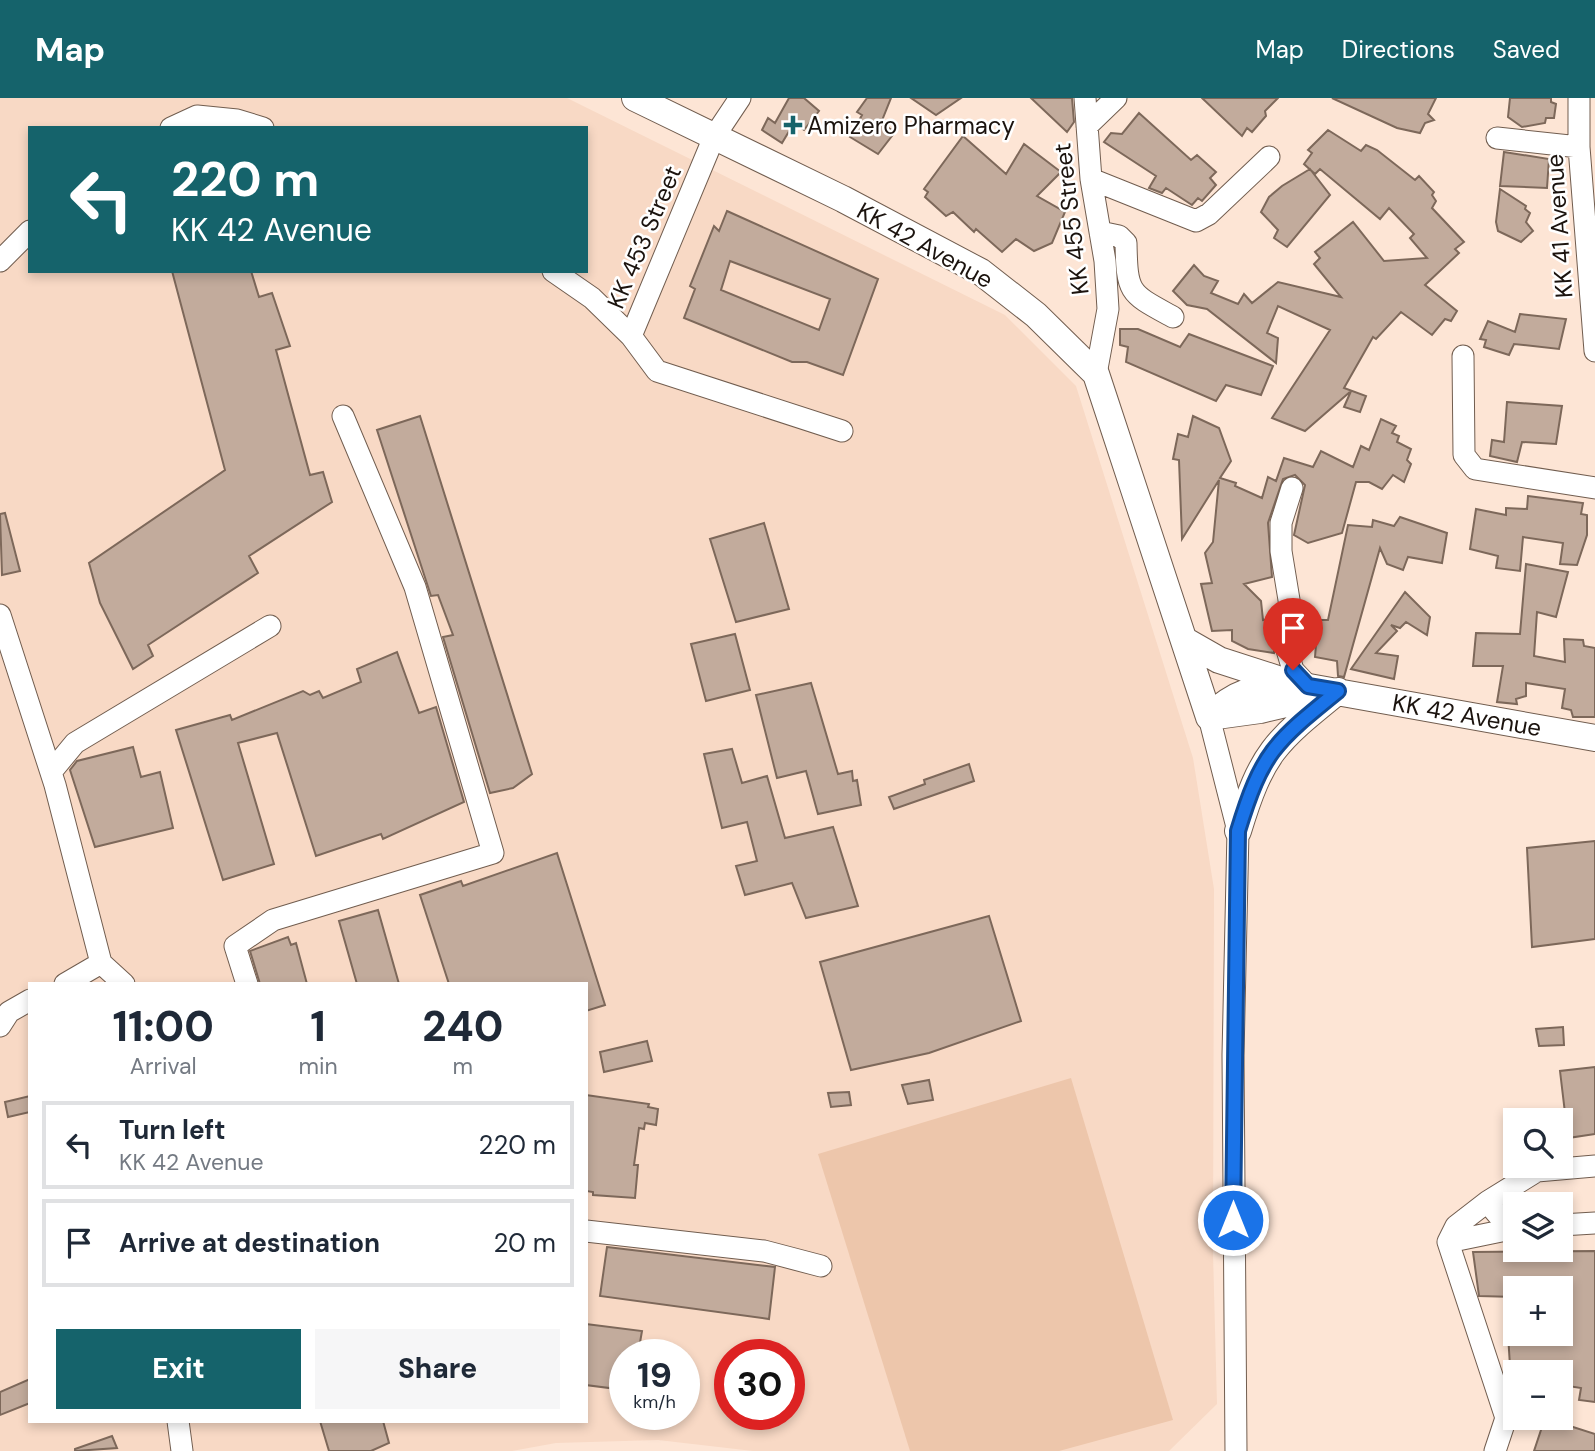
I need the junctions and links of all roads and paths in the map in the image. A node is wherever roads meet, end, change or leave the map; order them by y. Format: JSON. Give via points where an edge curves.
{"nodes":[{"id":1,"x":635,"y":98,"type":"edge"},
{"id":2,"x":740,"y":98,"type":"edge"},
{"id":3,"x":1085,"y":98,"type":"edge"},
{"id":4,"x":1116,"y":98,"type":"edge"},
{"id":5,"x":1579,"y":98,"type":"edge"},
{"id":6,"x":175,"y":126,"type":"edge"},
{"id":7,"x":256,"y":126,"type":"edge"},
{"id":8,"x":1087,"y":126,"type":"junction"},
{"id":9,"x":715,"y":138,"type":"junction"},
{"id":10,"x":1497,"y":138,"type":"dead end"},
{"id":11,"x":1579,"y":147,"type":"junction"},
{"id":12,"x":1269,"y":157,"type":"dead end"},
{"id":13,"x":1091,"y":179,"type":"junction"},
{"id":14,"x":1100,"y":232,"type":"junction"},
{"id":15,"x":28,"y":233,"type":"edge"},
{"id":16,"x":0,"y":261,"type":"edge"},
{"id":17,"x":556,"y":273,"type":"edge"},
{"id":18,"x":1173,"y":317,"type":"dead end"},
{"id":19,"x":631,"y":336,"type":"junction"},
{"id":20,"x":1595,"y":351,"type":"edge"},
{"id":21,"x":1464,"y":356,"type":"dead end"},
{"id":22,"x":1096,"y":374,"type":"junction"},
{"id":23,"x":343,"y":416,"type":"dead end"},
{"id":24,"x":842,"y":431,"type":"dead end"},
{"id":25,"x":1292,"y":488,"type":"dead end"},
{"id":26,"x":1595,"y":488,"type":"edge"},
{"id":27,"x":0,"y":615,"type":"edge"},
{"id":28,"x":270,"y":626,"type":"dead end"},
{"id":29,"x":1184,"y":640,"type":"junction"},
{"id":30,"x":1300,"y":685,"type":"junction"},
{"id":31,"x":1338,"y":691,"type":"junction"},
{"id":32,"x":1209,"y":717,"type":"junction"},
{"id":33,"x":1595,"y":738,"type":"edge"},
{"id":34,"x":51,"y":772,"type":"junction"},
{"id":35,"x":1238,"y":831,"type":"junction"},
{"id":36,"x":102,"y":963,"type":"junction"},
{"id":37,"x":69,"y":982,"type":"edge"},
{"id":38,"x":122,"y":982,"type":"edge"},
{"id":39,"x":246,"y":982,"type":"edge"},
{"id":40,"x":28,"y":1001,"type":"edge"},
{"id":41,"x":0,"y":1026,"type":"edge"},
{"id":42,"x":1595,"y":1166,"type":"edge"},
{"id":43,"x":1487,"y":1202,"type":"junction"},
{"id":44,"x":1503,"y":1219,"type":"edge"},
{"id":45,"x":1595,"y":1223,"type":"edge"},
{"id":46,"x":1573,"y":1224,"type":"edge"},
{"id":47,"x":588,"y":1231,"type":"edge"},
{"id":48,"x":1503,"y":1231,"type":"edge"},
{"id":49,"x":1448,"y":1242,"type":"junction"},
{"id":50,"x":821,"y":1266,"type":"dead end"},
{"id":51,"x":178,"y":1423,"type":"edge"},
{"id":52,"x":182,"y":1451,"type":"edge"},
{"id":53,"x":1236,"y":1451,"type":"edge"},
{"id":54,"x":1495,"y":1451,"type":"edge"}],
"edges":[{"from":1,"to":9,"type":"main road","name":"KK 42 Avenue"},
{"from":2,"to":9,"type":"street","name":"KK 453 Street"},
{"from":3,"to":8,"type":"street","name":"KK 455 Street"},
{"from":4,"to":8,"type":"street"},
{"from":5,"to":11,"type":"street","name":"KK 41 Avenue"},
{"from":6,"to":7,"type":"street","via":[[197,116]]},
{"from":8,"to":13,"type":"street","name":"KK 455 Street"},
{"from":9,"to":19,"type":"street","name":"KK 453 Street"},
{"from":9,"to":22,"type":"main road","name":"KK 42 Avenue","via":[[981,272],[1036,315]]},
{"from":10,"to":11,"type":"street"},
{"from":11,"to":20,"type":"street","name":"KK 41 Avenue"},
{"from":12,"to":13,"type":"street","via":[[1209,215],[1196,221]]},
{"from":13,"to":14,"type":"street","name":"KK 455 Street"},
{"from":14,"to":18,"type":"street","via":[[1119,236],[1126,243],[1127,281],[1138,298]]},
{"from":14,"to":22,"type":"street","name":"KK 455 Street","via":[[1108,309]]},
{"from":15,"to":16,"type":"street"},
{"from":17,"to":19,"type":"street","via":[[592,298]]},
{"from":19,"to":24,"type":"street","name":"KK 453 Street","via":[[657,371]]},
{"from":21,"to":26,"type":"street","via":[[1464,455],[1469,464],[1475,469]]},
{"from":22,"to":29,"type":"main road","name":"KK 42 Avenue"},
{"from":23,"to":39,"type":"street","via":[[415,587],[493,853],[273,920],[235,946]]},
{"from":25,"to":30,"type":"street","via":[[1281,523],[1281,551],[1291,612],[1287,650]]},
{"from":27,"to":34,"type":"street"},
{"from":28,"to":34,"type":"street","via":[[75,743]]},
{"from":29,"to":30,"type":"main road","via":[[1219,660]]},
{"from":29,"to":32,"type":"main road","name":"KK 42 Avenue"},
{"from":30,"to":31,"type":"main road","name":"KK 42 Avenue"},
{"from":30,"to":32,"type":"main road","name":"KK 42 Avenue","via":[[1246,690]]},
{"from":31,"to":32,"type":"main road","name":"KK 42 Avenue"},
{"from":31,"to":33,"type":"main road","name":"KK 42 Avenue"},
{"from":31,"to":35,"type":"main road","via":[[1280,739],[1264,760]]},
{"from":32,"to":35,"type":"street"},
{"from":34,"to":36,"type":"street"},
{"from":35,"to":53,"type":"street","via":[[1233,1055]]},
{"from":36,"to":37,"type":"street"},
{"from":36,"to":38,"type":"street"},
{"from":40,"to":41,"type":"street","via":[[9,1012]]},
{"from":42,"to":43,"type":"street","via":[[1538,1171]]},
{"from":43,"to":44,"type":"street"},
{"from":43,"to":49,"type":"street","via":[[1456,1226]]},
{"from":45,"to":46,"type":"street"},
{"from":47,"to":50,"type":"street","via":[[764,1251]]},
{"from":48,"to":49,"type":"street"},
{"from":49,"to":54,"type":"street","via":[[1506,1418]]},
{"from":51,"to":52,"type":"street"}]}
